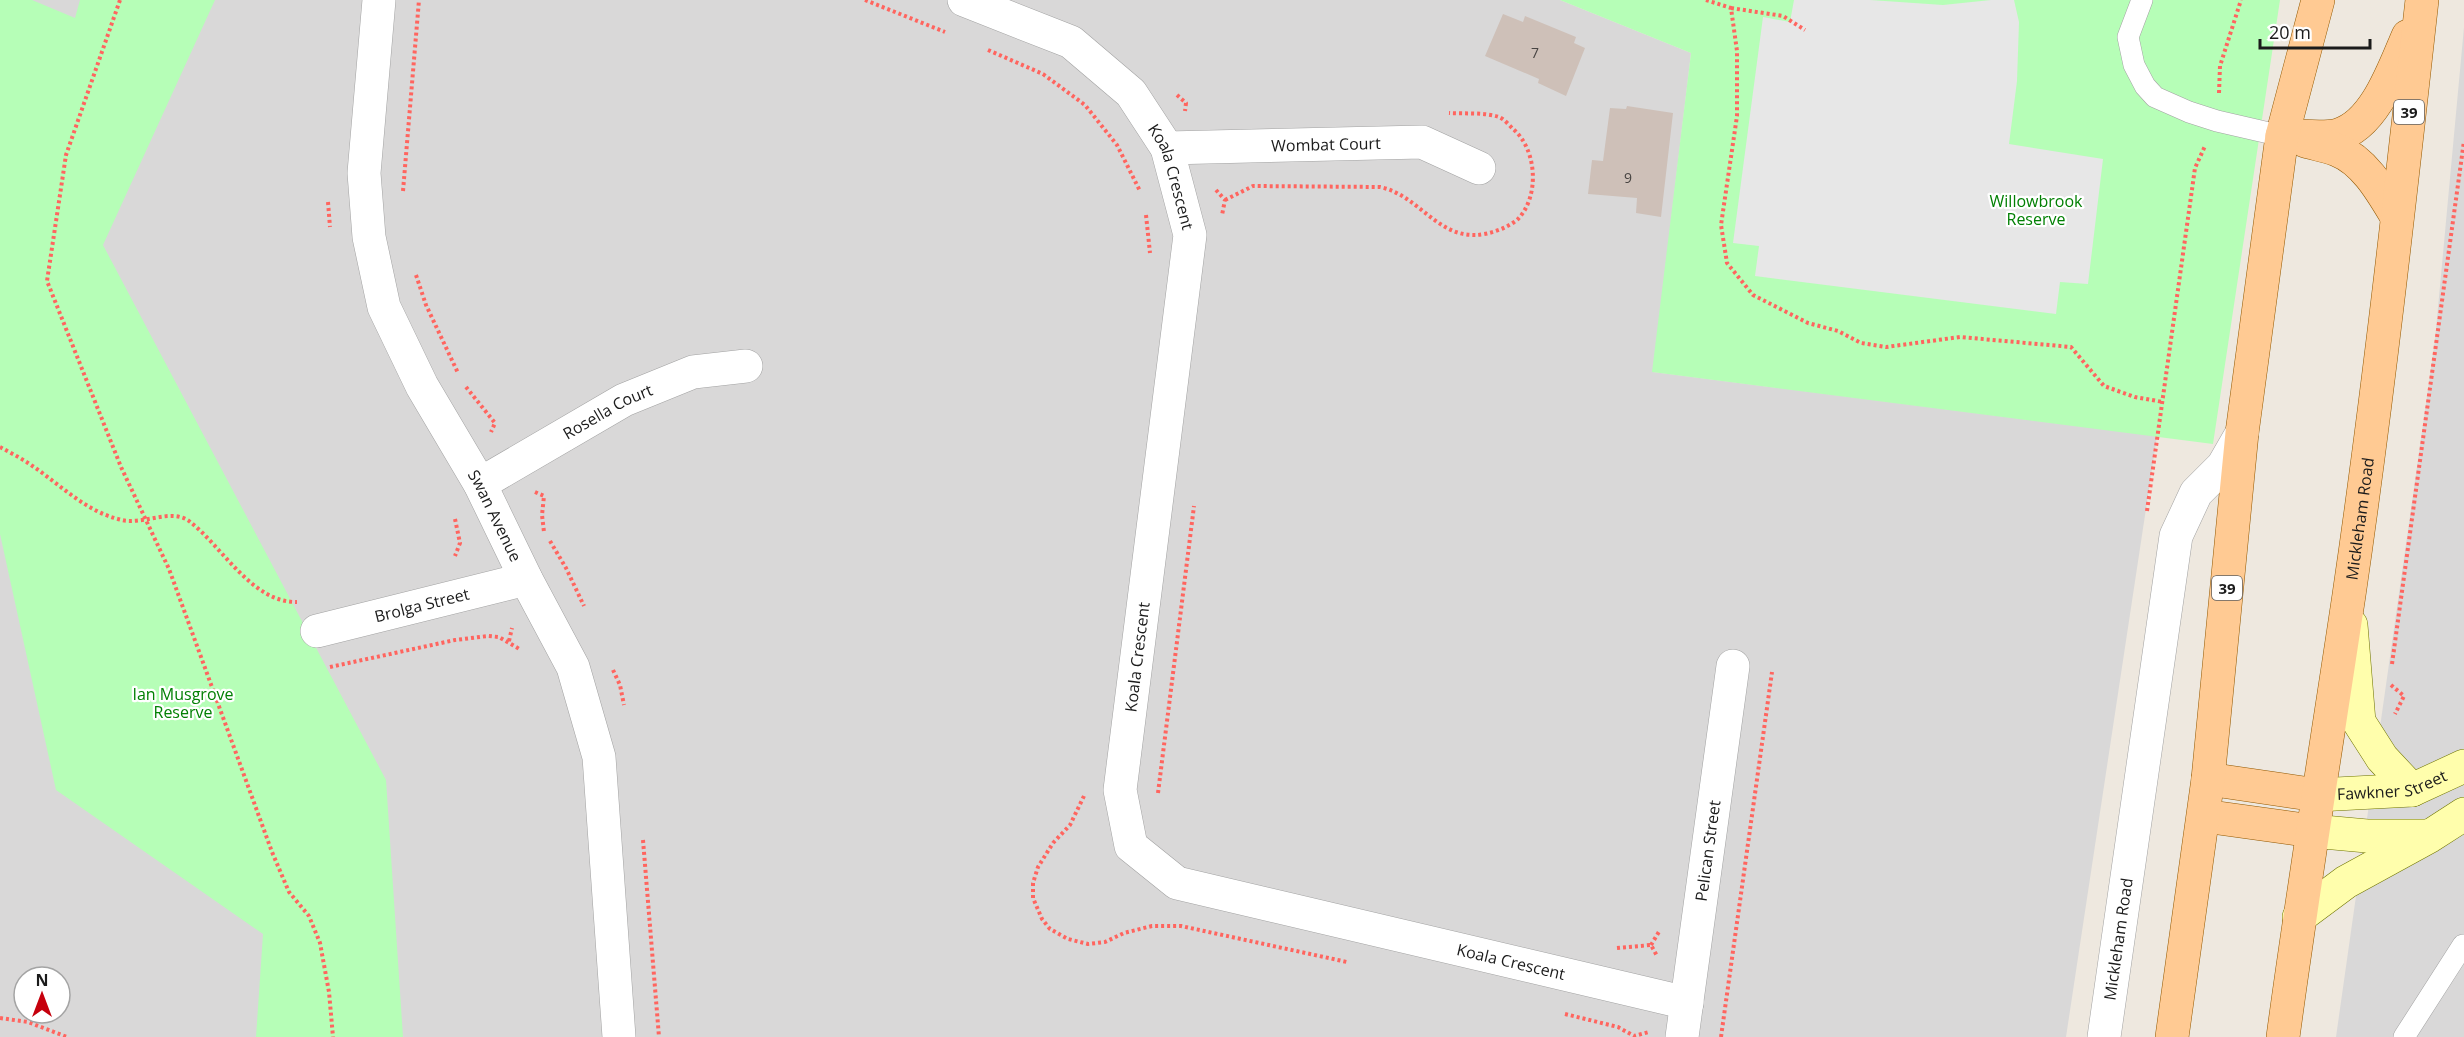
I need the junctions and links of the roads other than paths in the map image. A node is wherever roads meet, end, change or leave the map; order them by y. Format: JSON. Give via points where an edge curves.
{"nodes":[{"id":1,"x":380,"y":0,"type":"edge"},
{"id":2,"x":964,"y":0,"type":"edge"},
{"id":3,"x":2142,"y":0,"type":"edge"},
{"id":4,"x":2318,"y":0,"type":"edge"},
{"id":5,"x":2421,"y":4,"type":"edge"},
{"id":6,"x":2282,"y":135,"type":"junction"},
{"id":7,"x":1178,"y":147,"type":"junction"},
{"id":8,"x":1479,"y":168,"type":"dead end"},
{"id":9,"x":2397,"y":217,"type":"junction"},
{"id":10,"x":746,"y":366,"type":"dead end"},
{"id":11,"x":2242,"y":433,"type":"junction"},
{"id":12,"x":480,"y":484,"type":"junction"},
{"id":13,"x":526,"y":579,"type":"junction"},
{"id":14,"x":2349,"y":593,"type":"junction"},
{"id":15,"x":317,"y":631,"type":"dead end"},
{"id":16,"x":1733,"y":666,"type":"dead end"},
{"id":17,"x":2464,"y":766,"type":"edge"},
{"id":18,"x":2208,"y":779,"type":"junction"},
{"id":19,"x":2412,"y":789,"type":"junction"},
{"id":20,"x":2317,"y":795,"type":"junction"},
{"id":21,"x":2464,"y":814,"type":"edge"},
{"id":22,"x":2204,"y":816,"type":"junction"},
{"id":23,"x":2312,"y":831,"type":"junction"},
{"id":24,"x":2430,"y":836,"type":"junction"},
{"id":25,"x":2299,"y":917,"type":"junction"},
{"id":26,"x":2463,"y":945,"type":"edge"},
{"id":27,"x":1674,"y":1000,"type":"junction"},
{"id":28,"x":619,"y":1037,"type":"edge"},
{"id":29,"x":1682,"y":1037,"type":"edge"},
{"id":30,"x":2104,"y":1037,"type":"edge"},
{"id":31,"x":2172,"y":1037,"type":"edge"},
{"id":32,"x":2283,"y":1037,"type":"edge"},
{"id":33,"x":2404,"y":1037,"type":"edge"}],
"edges":[{"from":1,"to":12,"type":"street","name":"Swan Avenue","via":[[364,173],[369,237],[384,307],[422,386]]},
{"from":2,"to":7,"type":"street","name":"Koala Crescent","via":[[1071,42],[1131,93]]},
{"from":3,"to":6,"type":"lane","via":[[2128,37],[2134,65],[2155,97],[2217,121]]},
{"from":4,"to":6,"type":"main road","name":"Mickleham Road","number":"39"},
{"from":5,"to":6,"type":"main road","via":[[2385,87],[2367,117],[2338,135]]},
{"from":5,"to":9,"type":"main road","name":"Mickleham Road","number":"39"},
{"from":6,"to":9,"type":"main road","via":[[2338,150],[2359,164]]},
{"from":6,"to":11,"type":"main road","name":"Mickleham Road","number":"39"},
{"from":7,"to":8,"type":"street","name":"Wombat Court","via":[[1422,142]]},
{"from":7,"to":27,"type":"street","name":"Koala Crescent","via":[[1190,235],[1120,790],[1131,846],[1177,883]]},
{"from":9,"to":14,"type":"main road","name":"Mickleham Road","number":"39"},
{"from":10,"to":12,"type":"street","name":"Rosella Court","via":[[693,372],[624,400]]},
{"from":11,"to":18,"type":"main road","name":"Mickleham Road","number":"39"},
{"from":11,"to":30,"type":"street","name":"Mickleham Road","via":[[2223,466],[2196,493],[2176,536]]},
{"from":12,"to":13,"type":"street","name":"Swan Avenue"},
{"from":13,"to":15,"type":"street","name":"Brolga Street"},
{"from":13,"to":28,"type":"street","name":"Swan Avenue","via":[[573,667],[599,757]]},
{"from":14,"to":19,"type":"street","via":[[2360,722],[2382,758]]},
{"from":14,"to":20,"type":"main road","name":"Mickleham Road","number":"39"},
{"from":16,"to":27,"type":"street","name":"Pelican Street"},
{"from":17,"to":19,"type":"street","name":"Fawkner Street"},
{"from":18,"to":20,"type":"main road"},
{"from":18,"to":22,"type":"main road","name":"Mickleham Road","number":"39"},
{"from":19,"to":20,"type":"street","name":"Fawkner Street"},
{"from":20,"to":23,"type":"main road","name":"Mickleham Road","number":"39"},
{"from":21,"to":24,"type":"street"},
{"from":22,"to":23,"type":"main road"},
{"from":22,"to":31,"type":"main road","name":"Mickleham Road","number":"39"},
{"from":23,"to":24,"type":"street"},
{"from":23,"to":25,"type":"main road","name":"Mickleham Road","number":"39"},
{"from":24,"to":25,"type":"street","via":[[2346,882]]},
{"from":25,"to":32,"type":"main road","name":"Mickleham Road","number":"39"},
{"from":26,"to":33,"type":"lane"},
{"from":27,"to":29,"type":"street","name":"Pelican Street"}]}
